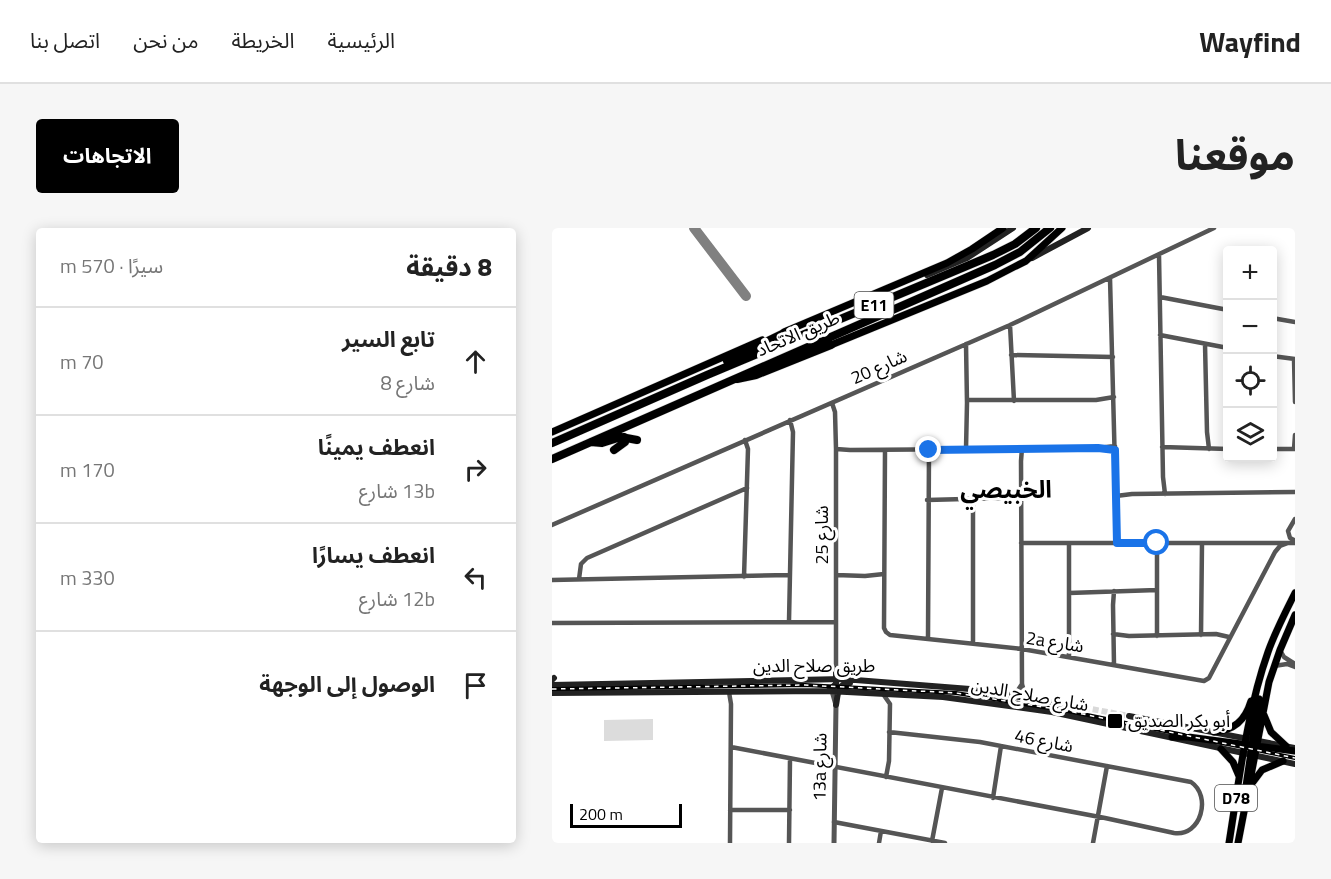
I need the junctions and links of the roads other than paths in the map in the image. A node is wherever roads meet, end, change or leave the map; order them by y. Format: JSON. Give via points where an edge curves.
{"nodes":[{"id":1,"x":1013,"y":228,"type":"edge"},
{"id":2,"x":1036,"y":228,"type":"edge"},
{"id":3,"x":1050,"y":228,"type":"edge"},
{"id":4,"x":1062,"y":228,"type":"edge"},
{"id":5,"x":1088,"y":228,"type":"edge"},
{"id":6,"x":1214,"y":228,"type":"edge"},
{"id":7,"x":1001,"y":229,"type":"edge"},
{"id":8,"x":1156,"y":256,"type":"junction"},
{"id":9,"x":1026,"y":261,"type":"junction"},
{"id":10,"x":1108,"y":279,"type":"junction"},
{"id":11,"x":910,"y":280,"type":"junction"},
{"id":12,"x":1160,"y":299,"type":"junction"},
{"id":13,"x":1223,"y":309,"type":"edge"},
{"id":14,"x":1277,"y":319,"type":"edge"},
{"id":15,"x":1295,"y":322,"type":"edge"},
{"id":16,"x":1008,"y":326,"type":"junction"},
{"id":17,"x":788,"y":331,"type":"junction"},
{"id":18,"x":1160,"y":337,"type":"junction"},
{"id":19,"x":831,"y":345,"type":"joint"},
{"id":20,"x":964,"y":345,"type":"junction"},
{"id":21,"x":1207,"y":345,"type":"junction"},
{"id":22,"x":1223,"y":347,"type":"edge"},
{"id":23,"x":1113,"y":355,"type":"junction"},
{"id":24,"x":1011,"y":356,"type":"junction"},
{"id":25,"x":1277,"y":357,"type":"edge"},
{"id":26,"x":1294,"y":359,"type":"edge"},
{"id":27,"x":1295,"y":371,"type":"edge"},
{"id":28,"x":707,"y":375,"type":"junction"},
{"id":29,"x":1294,"y":377,"type":"edge"},
{"id":30,"x":733,"y":378,"type":"junction"},
{"id":31,"x":1114,"y":399,"type":"junction"},
{"id":32,"x":1012,"y":401,"type":"junction"},
{"id":33,"x":968,"y":402,"type":"junction"},
{"id":34,"x":1295,"y":402,"type":"edge"},
{"id":35,"x":832,"y":403,"type":"junction"},
{"id":36,"x":788,"y":421,"type":"junction"},
{"id":37,"x":552,"y":432,"type":"edge"},
{"id":38,"x":1295,"y":435,"type":"edge"},
{"id":39,"x":624,"y":437,"type":"junction"},
{"id":40,"x":637,"y":440,"type":"dead end"},
{"id":41,"x":590,"y":441,"type":"junction"},
{"id":42,"x":743,"y":441,"type":"junction"},
{"id":43,"x":552,"y":443,"type":"edge"},
{"id":44,"x":1021,"y":448,"type":"junction"},
{"id":45,"x":1115,"y":448,"type":"junction"},
{"id":46,"x":967,"y":449,"type":"junction"},
{"id":47,"x":1162,"y":449,"type":"junction"},
{"id":48,"x":1207,"y":449,"type":"junction"},
{"id":49,"x":1223,"y":449,"type":"edge"},
{"id":50,"x":1277,"y":449,"type":"edge"},
{"id":51,"x":1294,"y":449,"type":"edge"},
{"id":52,"x":614,"y":450,"type":"dead end"},
{"id":53,"x":884,"y":450,"type":"junction"},
{"id":54,"x":927,"y":450,"type":"junction"},
{"id":55,"x":836,"y":451,"type":"junction"},
{"id":56,"x":552,"y":459,"type":"edge"},
{"id":57,"x":747,"y":491,"type":"junction"},
{"id":58,"x":1295,"y":492,"type":"edge"},
{"id":59,"x":1116,"y":494,"type":"junction"},
{"id":60,"x":1163,"y":494,"type":"junction"},
{"id":61,"x":1021,"y":497,"type":"junction"},
{"id":62,"x":971,"y":498,"type":"junction"},
{"id":63,"x":927,"y":499,"type":"junction"},
{"id":64,"x":1295,"y":519,"type":"edge"},
{"id":65,"x":552,"y":525,"type":"edge"},
{"id":66,"x":1293,"y":541,"type":"edge"},
{"id":67,"x":1021,"y":543,"type":"junction"},
{"id":68,"x":1069,"y":543,"type":"junction"},
{"id":69,"x":1117,"y":543,"type":"junction"},
{"id":70,"x":1157,"y":543,"type":"junction"},
{"id":71,"x":1202,"y":543,"type":"junction"},
{"id":72,"x":836,"y":576,"type":"junction"},
{"id":73,"x":884,"y":576,"type":"junction"},
{"id":74,"x":790,"y":577,"type":"junction"},
{"id":75,"x":746,"y":578,"type":"junction"},
{"id":76,"x":581,"y":579,"type":"junction"},
{"id":77,"x":552,"y":580,"type":"edge"},
{"id":78,"x":1069,"y":591,"type":"junction"},
{"id":79,"x":1112,"y":591,"type":"junction"},
{"id":80,"x":1157,"y":591,"type":"junction"},
{"id":81,"x":1295,"y":593,"type":"edge"},
{"id":82,"x":1295,"y":615,"type":"edge"},
{"id":83,"x":836,"y":620,"type":"junction"},
{"id":84,"x":790,"y":621,"type":"junction"},
{"id":85,"x":552,"y":623,"type":"edge"},
{"id":86,"x":1204,"y":635,"type":"junction"},
{"id":87,"x":1113,"y":636,"type":"junction"},
{"id":88,"x":1158,"y":636,"type":"junction"},
{"id":89,"x":927,"y":639,"type":"junction"},
{"id":90,"x":1228,"y":639,"type":"junction"},
{"id":91,"x":971,"y":643,"type":"junction"},
{"id":92,"x":1022,"y":650,"type":"junction"},
{"id":93,"x":1280,"y":650,"type":"junction"},
{"id":94,"x":1066,"y":657,"type":"junction"},
{"id":95,"x":1112,"y":665,"type":"junction"},
{"id":96,"x":1295,"y":665,"type":"edge"},
{"id":97,"x":1274,"y":666,"type":"junction"},
{"id":98,"x":836,"y":669,"type":"junction"},
{"id":99,"x":618,"y":677,"type":"dead end"},
{"id":100,"x":837,"y":679,"type":"junction"},
{"id":101,"x":800,"y":680,"type":"junction"},
{"id":102,"x":825,"y":680,"type":"junction"},
{"id":103,"x":846,"y":680,"type":"junction"},
{"id":104,"x":553,"y":681,"type":"edge"},
{"id":105,"x":895,"y":682,"type":"junction"},
{"id":106,"x":624,"y":684,"type":"junction"},
{"id":107,"x":1022,"y":684,"type":"junction"},
{"id":108,"x":1259,"y":684,"type":"junction"},
{"id":109,"x":833,"y":691,"type":"junction"},
{"id":110,"x":729,"y":692,"type":"junction"},
{"id":111,"x":740,"y":692,"type":"junction"},
{"id":112,"x":552,"y":693,"type":"edge"},
{"id":113,"x":880,"y":693,"type":"junction"},
{"id":114,"x":899,"y":694,"type":"junction"},
{"id":115,"x":1010,"y":694,"type":"junction"},
{"id":116,"x":1034,"y":698,"type":"junction"},
{"id":117,"x":731,"y":704,"type":"junction"},
{"id":118,"x":890,"y":704,"type":"junction"},
{"id":119,"x":836,"y":705,"type":"joint"},
{"id":120,"x":1075,"y":706,"type":"tunnel mouth"},
{"id":121,"x":1263,"y":713,"type":"junction"},
{"id":122,"x":1129,"y":716,"type":"tunnel mouth"},
{"id":123,"x":889,"y":732,"type":"junction"},
{"id":124,"x":1214,"y":732,"type":"junction"},
{"id":125,"x":1172,"y":737,"type":"junction"},
{"id":126,"x":1252,"y":742,"type":"junction"},
{"id":127,"x":1001,"y":746,"type":"junction"},
{"id":128,"x":1286,"y":746,"type":"junction"},
{"id":129,"x":731,"y":749,"type":"junction"},
{"id":130,"x":1221,"y":749,"type":"junction"},
{"id":131,"x":1295,"y":749,"type":"edge"},
{"id":132,"x":1250,"y":755,"type":"junction"},
{"id":133,"x":790,"y":759,"type":"junction"},
{"id":134,"x":1283,"y":761,"type":"junction"},
{"id":135,"x":1295,"y":764,"type":"edge"},
{"id":136,"x":1107,"y":766,"type":"junction"},
{"id":137,"x":835,"y":768,"type":"junction"},
{"id":138,"x":888,"y":777,"type":"junction"},
{"id":139,"x":1239,"y":778,"type":"junction"},
{"id":140,"x":942,"y":788,"type":"junction"},
{"id":141,"x":1249,"y":792,"type":"junction"},
{"id":142,"x":993,"y":798,"type":"junction"},
{"id":143,"x":730,"y":810,"type":"junction"},
{"id":144,"x":790,"y":810,"type":"junction"},
{"id":145,"x":1245,"y":810,"type":"junction"},
{"id":146,"x":1097,"y":818,"type":"junction"},
{"id":147,"x":834,"y":823,"type":"junction"},
{"id":148,"x":881,"y":831,"type":"junction"},
{"id":149,"x":932,"y":841,"type":"junction"},
{"id":150,"x":730,"y":843,"type":"edge"},
{"id":151,"x":789,"y":843,"type":"edge"},
{"id":152,"x":834,"y":843,"type":"edge"},
{"id":153,"x":879,"y":843,"type":"edge"},
{"id":154,"x":945,"y":843,"type":"edge"},
{"id":155,"x":1093,"y":843,"type":"edge"},
{"id":156,"x":1228,"y":843,"type":"edge"},
{"id":157,"x":1238,"y":843,"type":"edge"}],
"edges":[{"from":1,"to":11,"type":"main road","name":"طريق الاتحاد","via":[[967,258]]},
{"from":2,"to":28,"type":"highway","name":"طريق الاتحاد","number":"E11","via":[[993,255]]},
{"from":3,"to":30,"type":"highway","name":"طريق الاتحاد","number":"E11","via":[[1020,252],[995,265]]},
{"from":4,"to":9,"type":"main road"},
{"from":5,"to":9,"type":"main road"},
{"from":6,"to":8,"type":"street","name":"شارع 20"},
{"from":7,"to":11,"type":"main road","via":[[964,254]]},
{"from":8,"to":10,"type":"street","name":"شارع 20"},
{"from":8,"to":12,"type":"street"},
{"from":9,"to":19,"type":"main road"},
{"from":10,"to":16,"type":"street","name":"شارع 20"},
{"from":10,"to":23,"type":"street"},
{"from":11,"to":17,"type":"main road","name":"طريق الاتحاد","number":"E11"},
{"from":12,"to":13,"type":"street"},
{"from":12,"to":18,"type":"street"},
{"from":14,"to":15,"type":"street"},
{"from":16,"to":20,"type":"street","name":"شارع 20"},
{"from":16,"to":24,"type":"street"},
{"from":17,"to":28,"type":"highway"},
{"from":17,"to":37,"type":"main road","name":"طريق الاتحاد","number":"E11"},
{"from":18,"to":21,"type":"street"},
{"from":18,"to":47,"type":"street"},
{"from":19,"to":30,"type":"highway","via":[[750,377]]},
{"from":20,"to":33,"type":"street"},
{"from":20,"to":35,"type":"street","name":"شارع 20"},
{"from":21,"to":22,"type":"street"},
{"from":21,"to":48,"type":"street"},
{"from":23,"to":24,"type":"street"},
{"from":23,"to":31,"type":"street"},
{"from":24,"to":32,"type":"street"},
{"from":25,"to":26,"type":"street"},
{"from":26,"to":29,"type":"street"},
{"from":27,"to":29,"type":"street"},
{"from":28,"to":43,"type":"highway","name":"طريق الاتحاد","number":"E11"},
{"from":29,"to":34,"type":"street"},
{"from":30,"to":41,"type":"highway","name":"طريق الاتحاد","number":"E11"},
{"from":31,"to":32,"type":"street"},
{"from":31,"to":45,"type":"street"},
{"from":32,"to":33,"type":"street"},
{"from":33,"to":46,"type":"street"},
{"from":35,"to":36,"type":"street","name":"شارع 20"},
{"from":35,"to":55,"type":"street","name":"شارع 25"},
{"from":36,"to":42,"type":"street","name":"شارع 20"},
{"from":36,"to":74,"type":"street","via":[[792,435]]},
{"from":38,"to":51,"type":"street"},
{"from":39,"to":40,"type":"highway"},
{"from":39,"to":41,"type":"highway","via":[[602,443]]},
{"from":39,"to":52,"type":"highway","via":[[624,443]]},
{"from":41,"to":56,"type":"highway","name":"طريق الاتحاد","number":"E11"},
{"from":42,"to":57,"type":"street","via":[[747,451]]},
{"from":42,"to":65,"type":"street","name":"شارع 20"},
{"from":44,"to":45,"type":"street"},
{"from":44,"to":46,"type":"street"},
{"from":44,"to":61,"type":"street"},
{"from":45,"to":59,"type":"street"},
{"from":46,"to":54,"type":"street"},
{"from":47,"to":48,"type":"street"},
{"from":47,"to":60,"type":"street"},
{"from":48,"to":49,"type":"street"},
{"from":50,"to":51,"type":"street"},
{"from":53,"to":54,"type":"street"},
{"from":53,"to":55,"type":"street"},
{"from":53,"to":73,"type":"street"},
{"from":54,"to":63,"type":"street"},
{"from":55,"to":72,"type":"street","name":"شارع 25"},
{"from":57,"to":75,"type":"street"},
{"from":57,"to":76,"type":"street","via":[[587,558],[581,564]]},
{"from":58,"to":60,"type":"street"},
{"from":59,"to":60,"type":"street"},
{"from":59,"to":69,"type":"street"},
{"from":61,"to":62,"type":"street"},
{"from":61,"to":67,"type":"street"},
{"from":62,"to":63,"type":"street"},
{"from":62,"to":91,"type":"street"},
{"from":63,"to":89,"type":"street"},
{"from":64,"to":66,"type":"street","via":[[1288,531]]},
{"from":66,"to":71,"type":"street"},
{"from":66,"to":90,"type":"street","via":[[1277,549]]},
{"from":67,"to":68,"type":"street"},
{"from":67,"to":92,"type":"street"},
{"from":68,"to":69,"type":"street"},
{"from":68,"to":78,"type":"street"},
{"from":69,"to":70,"type":"street"},
{"from":70,"to":71,"type":"street"},
{"from":70,"to":80,"type":"street"},
{"from":71,"to":86,"type":"street"},
{"from":72,"to":73,"type":"street"},
{"from":72,"to":83,"type":"street","name":"شارع 25"},
{"from":73,"to":89,"type":"street","name":"2a شارع","via":[[887,634]]},
{"from":74,"to":75,"type":"street"},
{"from":74,"to":84,"type":"street"},
{"from":75,"to":76,"type":"street"},
{"from":76,"to":77,"type":"street"},
{"from":78,"to":79,"type":"street"},
{"from":78,"to":94,"type":"street"},
{"from":79,"to":80,"type":"street"},
{"from":79,"to":87,"type":"street"},
{"from":80,"to":88,"type":"street"},
{"from":81,"to":108,"type":"main road","via":[[1272,642]]},
{"from":82,"to":93,"type":"main road","number":"D78"},
{"from":83,"to":84,"type":"street"},
{"from":83,"to":98,"type":"street","name":"شارع 25"},
{"from":84,"to":85,"type":"street"},
{"from":86,"to":88,"type":"street"},
{"from":86,"to":90,"type":"street"},
{"from":87,"to":88,"type":"street"},
{"from":87,"to":95,"type":"street"},
{"from":89,"to":91,"type":"street","name":"2a شارع"},
{"from":90,"to":95,"type":"street","name":"2a شارع","via":[[1206,680]]},
{"from":91,"to":92,"type":"street","name":"2a شارع"},
{"from":92,"to":94,"type":"street","name":"2a شارع"},
{"from":92,"to":107,"type":"street"},
{"from":93,"to":96,"type":"street"},
{"from":93,"to":97,"type":"main road","number":"D78"},
{"from":94,"to":95,"type":"street","name":"2a شارع"},
{"from":96,"to":97,"type":"street"},
{"from":97,"to":121,"type":"main road","number":"D78"},
{"from":98,"to":100,"type":"main road"},
{"from":98,"to":102,"type":"street"},
{"from":98,"to":103,"type":"street"},
{"from":99,"to":106,"type":"main road"},
{"from":100,"to":102,"type":"main road","name":"طريق صلاح الدين"},
{"from":100,"to":103,"type":"main road","name":"طريق صلاح الدين"},
{"from":100,"to":109,"type":"main road"},
{"from":101,"to":102,"type":"main road","name":"طريق صلاح الدين"},
{"from":101,"to":106,"type":"main road","name":"طريق صلاح الدين"},
{"from":101,"to":110,"type":"main road","via":[[789,684],[734,685]]},
{"from":103,"to":105,"type":"main road","name":"طريق صلاح الدين"},
{"from":104,"to":106,"type":"main road","name":"طريق صلاح الدين"},
{"from":105,"to":109,"type":"main road","via":[[847,683]]},
{"from":105,"to":115,"type":"main road","name":"طريق صلاح الدين"},
{"from":107,"to":115,"type":"street"},
{"from":107,"to":116,"type":"street"},
{"from":108,"to":124,"type":"main road","via":[[1241,722]]},
{"from":108,"to":126,"type":"main road"},
{"from":109,"to":111,"type":"main road","name":"طريق صلاح الدين"},
{"from":109,"to":113,"type":"main road","name":"شارع صلاح الدين"},
{"from":109,"to":119,"type":"main road"},
{"from":110,"to":111,"type":"main road","name":"طريق صلاح الدين"},
{"from":110,"to":112,"type":"main road","name":"طريق صلاح الدين"},
{"from":110,"to":117,"type":"street"},
{"from":111,"to":117,"type":"street"},
{"from":113,"to":114,"type":"main road","name":"شارع صلاح الدين"},
{"from":113,"to":118,"type":"street"},
{"from":114,"to":118,"type":"street"},
{"from":114,"to":125,"type":"main road","name":"شارع صلاح الدين","via":[[1009,705]]},
{"from":115,"to":116,"type":"main road","name":"طريق صلاح الدين"},
{"from":116,"to":120,"type":"main road","name":"طريق صلاح الدين"},
{"from":117,"to":129,"type":"street"},
{"from":118,"to":123,"type":"street"},
{"from":119,"to":137,"type":"street","name":"13a شارع"},
{"from":121,"to":126,"type":"main road","number":"D78"},
{"from":121,"to":128,"type":"main road","via":[[1271,732]]},
{"from":122,"to":124,"type":"main road"},
{"from":123,"to":127,"type":"street","name":"شارع 46"},
{"from":123,"to":138,"type":"street"},
{"from":124,"to":126,"type":"main road"},
{"from":125,"to":126,"type":"main road"},
{"from":125,"to":130,"type":"main road","name":"شارع صلاح الدين"},
{"from":126,"to":128,"type":"main road"},
{"from":126,"to":131,"type":"main road"},
{"from":126,"to":132,"type":"main road","number":"D78"},
{"from":126,"to":132,"type":"main road","number":"D78"},
{"from":127,"to":136,"type":"street","name":"شارع 46"},
{"from":127,"to":142,"type":"street"},
{"from":128,"to":131,"type":"main road"},
{"from":129,"to":133,"type":"street"},
{"from":129,"to":143,"type":"street"},
{"from":130,"to":132,"type":"main road","name":"شارع صلاح الدين"},
{"from":130,"to":139,"type":"main road","via":[[1233,762]]},
{"from":132,"to":134,"type":"main road","name":"شارع صلاح الدين"},
{"from":132,"to":139,"type":"main road","number":"D78"},
{"from":132,"to":141,"type":"main road","number":"D78"},
{"from":132,"to":145,"type":"main road"},
{"from":133,"to":137,"type":"street"},
{"from":133,"to":144,"type":"street"},
{"from":134,"to":135,"type":"main road","name":"شارع صلاح الدين"},
{"from":134,"to":141,"type":"main road","via":[[1262,770]]},
{"from":136,"to":146,"type":"street"},
{"from":136,"to":146,"type":"street","name":"شارع 46","via":[[1193,783],[1202,800],[1197,822],[1187,832],[1178,834]]},
{"from":137,"to":138,"type":"street"},
{"from":137,"to":147,"type":"street","name":"13a شارع"},
{"from":138,"to":140,"type":"street"},
{"from":139,"to":156,"type":"main road","number":"D78"},
{"from":140,"to":142,"type":"street"},
{"from":140,"to":149,"type":"street"},
{"from":141,"to":145,"type":"main road","number":"D78"},
{"from":142,"to":146,"type":"street"},
{"from":143,"to":144,"type":"street"},
{"from":143,"to":150,"type":"street"},
{"from":144,"to":151,"type":"street"},
{"from":145,"to":157,"type":"main road","number":"D78"},
{"from":146,"to":155,"type":"street"},
{"from":147,"to":148,"type":"street"},
{"from":147,"to":152,"type":"street","name":"13a شارع"},
{"from":148,"to":149,"type":"street"},
{"from":148,"to":153,"type":"street"},
{"from":149,"to":154,"type":"street"}]}
